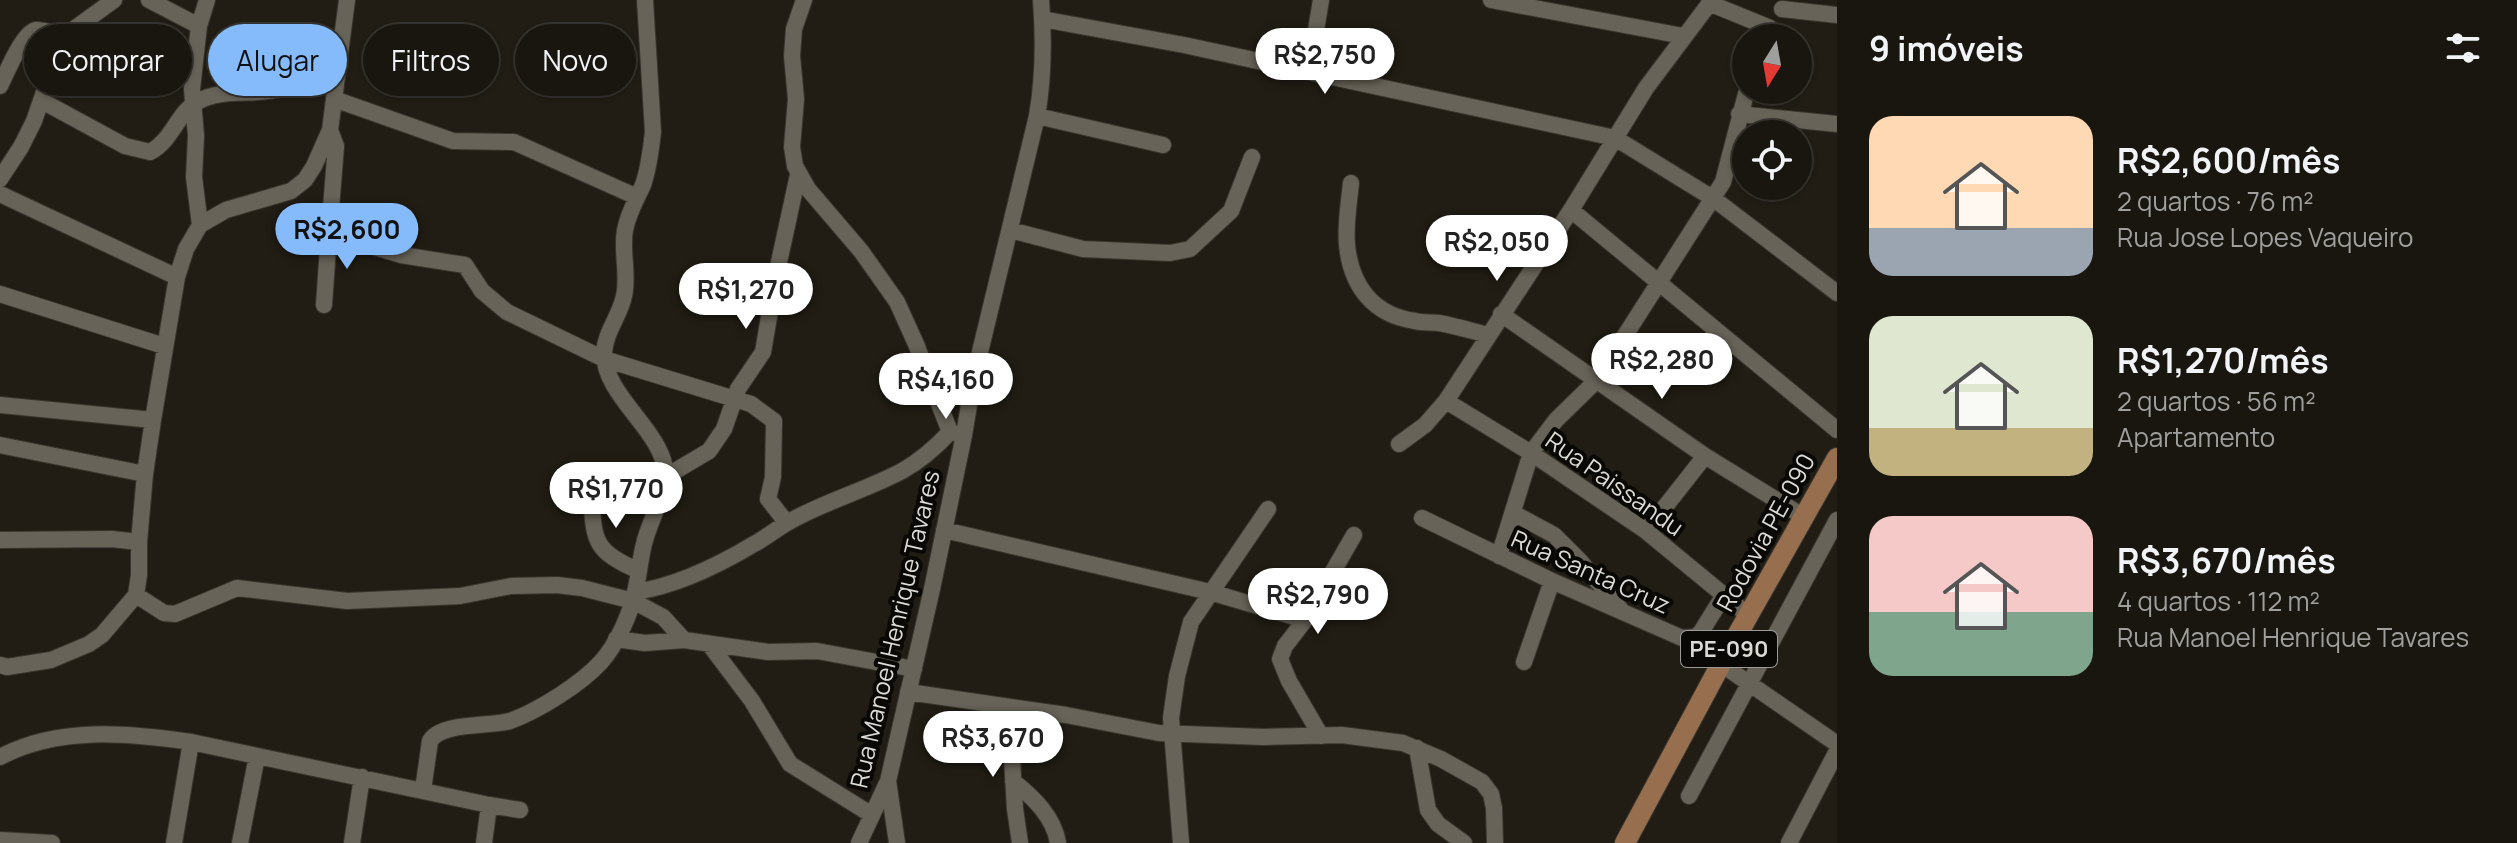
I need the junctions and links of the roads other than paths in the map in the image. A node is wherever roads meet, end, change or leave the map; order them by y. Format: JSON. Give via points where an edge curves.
{"nodes":[{"id":1,"x":114,"y":0,"type":"edge"},
{"id":2,"x":149,"y":0,"type":"edge"},
{"id":3,"x":207,"y":0,"type":"edge"},
{"id":4,"x":347,"y":0,"type":"edge"},
{"id":5,"x":645,"y":0,"type":"edge"},
{"id":6,"x":804,"y":0,"type":"edge"},
{"id":7,"x":1041,"y":0,"type":"edge"},
{"id":8,"x":1321,"y":0,"type":"edge"},
{"id":9,"x":1491,"y":0,"type":"edge"},
{"id":10,"x":1710,"y":2,"type":"edge"},
{"id":11,"x":1785,"y":4,"type":"edge"},
{"id":12,"x":1837,"y":15,"type":"edge"},
{"id":13,"x":1042,"y":19,"type":"junction"},
{"id":14,"x":81,"y":24,"type":"edge"},
{"id":15,"x":344,"y":24,"type":"edge"},
{"id":16,"x":1751,"y":24,"type":"edge"},
{"id":17,"x":1773,"y":24,"type":"edge"},
{"id":18,"x":199,"y":26,"type":"junction"},
{"id":19,"x":1683,"y":36,"type":"junction"},
{"id":20,"x":24,"y":39,"type":"edge"},
{"id":21,"x":1309,"y":72,"type":"junction"},
{"id":22,"x":0,"y":86,"type":"edge"},
{"id":23,"x":44,"y":96,"type":"edge"},
{"id":24,"x":217,"y":96,"type":"edge"},
{"id":25,"x":334,"y":96,"type":"edge"},
{"id":26,"x":334,"y":99,"type":"junction"},
{"id":27,"x":42,"y":101,"type":"junction"},
{"id":28,"x":193,"y":103,"type":"junction"},
{"id":29,"x":1742,"y":104,"type":"edge"},
{"id":30,"x":1739,"y":114,"type":"junction"},
{"id":31,"x":1037,"y":116,"type":"junction"},
{"id":32,"x":1837,"y":124,"type":"edge"},
{"id":33,"x":330,"y":130,"type":"junction"},
{"id":34,"x":1615,"y":138,"type":"junction"},
{"id":35,"x":1163,"y":145,"type":"dead end"},
{"id":36,"x":1252,"y":157,"type":"dead end"},
{"id":37,"x":798,"y":175,"type":"junction"},
{"id":38,"x":0,"y":179,"type":"edge"},
{"id":39,"x":1351,"y":183,"type":"dead end"},
{"id":40,"x":0,"y":194,"type":"edge"},
{"id":41,"x":637,"y":197,"type":"junction"},
{"id":42,"x":1714,"y":199,"type":"junction"},
{"id":43,"x":1571,"y":210,"type":"junction"},
{"id":44,"x":200,"y":225,"type":"junction"},
{"id":45,"x":1010,"y":230,"type":"junction"},
{"id":46,"x":329,"y":233,"type":"junction"},
{"id":47,"x":177,"y":277,"type":"junction"},
{"id":48,"x":1658,"y":283,"type":"junction"},
{"id":49,"x":1837,"y":293,"type":"edge"},
{"id":50,"x":0,"y":294,"type":"edge"},
{"id":51,"x":324,"y":305,"type":"dead end"},
{"id":52,"x":1501,"y":314,"type":"junction"},
{"id":53,"x":1488,"y":335,"type":"junction"},
{"id":54,"x":164,"y":346,"type":"junction"},
{"id":55,"x":604,"y":359,"type":"junction"},
{"id":56,"x":1596,"y":381,"type":"junction"},
{"id":57,"x":734,"y":399,"type":"junction"},
{"id":58,"x":1446,"y":401,"type":"junction"},
{"id":59,"x":0,"y":405,"type":"edge"},
{"id":60,"x":153,"y":420,"type":"junction"},
{"id":61,"x":1837,"y":430,"type":"edge"},
{"id":62,"x":957,"y":433,"type":"junction"},
{"id":63,"x":1399,"y":444,"type":"dead end"},
{"id":64,"x":0,"y":445,"type":"edge"},
{"id":65,"x":1531,"y":453,"type":"junction"},
{"id":66,"x":1705,"y":456,"type":"junction"},
{"id":67,"x":1837,"y":458,"type":"edge"},
{"id":68,"x":145,"y":474,"type":"junction"},
{"id":69,"x":665,"y":477,"type":"junction"},
{"id":70,"x":591,"y":491,"type":"dead end"},
{"id":71,"x":1268,"y":509,"type":"dead end"},
{"id":72,"x":1513,"y":513,"type":"junction"},
{"id":73,"x":1804,"y":517,"type":"junction"},
{"id":74,"x":1422,"y":518,"type":"dead end"},
{"id":75,"x":1837,"y":520,"type":"edge"},
{"id":76,"x":786,"y":522,"type":"junction"},
{"id":77,"x":944,"y":530,"type":"junction"},
{"id":78,"x":1646,"y":531,"type":"junction"},
{"id":79,"x":1354,"y":535,"type":"dead end"},
{"id":80,"x":0,"y":540,"type":"edge"},
{"id":81,"x":139,"y":542,"type":"junction"},
{"id":82,"x":1499,"y":556,"type":"junction"},
{"id":83,"x":639,"y":571,"type":"junction"},
{"id":84,"x":1552,"y":581,"type":"junction"},
{"id":85,"x":1210,"y":592,"type":"junction"},
{"id":86,"x":136,"y":595,"type":"junction"},
{"id":87,"x":1724,"y":595,"type":"junction"},
{"id":88,"x":634,"y":596,"type":"junction"},
{"id":89,"x":1625,"y":614,"type":"junction"},
{"id":90,"x":1748,"y":615,"type":"junction"},
{"id":91,"x":1305,"y":620,"type":"junction"},
{"id":92,"x":616,"y":639,"type":"junction"},
{"id":93,"x":684,"y":640,"type":"junction"},
{"id":94,"x":709,"y":644,"type":"junction"},
{"id":95,"x":1524,"y":662,"type":"dead end"},
{"id":96,"x":1721,"y":664,"type":"junction"},
{"id":97,"x":0,"y":665,"type":"edge"},
{"id":98,"x":914,"y":669,"type":"junction"},
{"id":99,"x":1749,"y":684,"type":"junction"},
{"id":100,"x":908,"y":692,"type":"junction"},
{"id":101,"x":1009,"y":708,"type":"junction"},
{"id":102,"x":1173,"y":733,"type":"junction"},
{"id":103,"x":1321,"y":736,"type":"junction"},
{"id":104,"x":191,"y":742,"type":"junction"},
{"id":105,"x":1837,"y":744,"type":"edge"},
{"id":106,"x":1417,"y":748,"type":"junction"},
{"id":107,"x":1837,"y":751,"type":"edge"},
{"id":108,"x":257,"y":756,"type":"junction"},
{"id":109,"x":0,"y":757,"type":"edge"},
{"id":110,"x":362,"y":777,"type":"junction"},
{"id":111,"x":888,"y":781,"type":"junction"},
{"id":112,"x":1013,"y":781,"type":"junction"},
{"id":113,"x":423,"y":790,"type":"junction"},
{"id":114,"x":1689,"y":796,"type":"dead end"},
{"id":115,"x":489,"y":805,"type":"junction"},
{"id":116,"x":520,"y":810,"type":"dead end"},
{"id":117,"x":872,"y":815,"type":"junction"},
{"id":118,"x":0,"y":840,"type":"edge"},
{"id":119,"x":52,"y":843,"type":"edge"},
{"id":120,"x":174,"y":843,"type":"edge"},
{"id":121,"x":240,"y":843,"type":"edge"},
{"id":122,"x":352,"y":843,"type":"edge"},
{"id":123,"x":484,"y":843,"type":"edge"},
{"id":124,"x":859,"y":843,"type":"edge"},
{"id":125,"x":897,"y":843,"type":"edge"},
{"id":126,"x":1020,"y":843,"type":"edge"},
{"id":127,"x":1058,"y":843,"type":"edge"},
{"id":128,"x":1181,"y":843,"type":"edge"},
{"id":129,"x":1464,"y":843,"type":"edge"},
{"id":130,"x":1495,"y":843,"type":"edge"},
{"id":131,"x":1625,"y":843,"type":"edge"},
{"id":132,"x":1789,"y":843,"type":"edge"}],
"edges":[{"from":1,"to":14,"type":"street"},
{"from":2,"to":18,"type":"street"},
{"from":3,"to":18,"type":"street"},
{"from":4,"to":15,"type":"street"},
{"from":5,"to":41,"type":"street","via":[[653,132]]},
{"from":6,"to":37,"type":"street","via":[[792,56],[792,147]]},
{"from":7,"to":13,"type":"street","name":"Rua Manoel Henrique Tavares"},
{"from":8,"to":21,"type":"street"},
{"from":9,"to":19,"type":"street"},
{"from":10,"to":16,"type":"street"},
{"from":10,"to":19,"type":"street"},
{"from":11,"to":12,"type":"street"},
{"from":11,"to":17,"type":"street"},
{"from":13,"to":21,"type":"street"},
{"from":13,"to":31,"type":"street","name":"Rua Manoel Henrique Tavares","via":[[1043,83]]},
{"from":18,"to":28,"type":"street"},
{"from":19,"to":34,"type":"street"},
{"from":20,"to":22,"type":"street"},
{"from":21,"to":34,"type":"street"},
{"from":23,"to":27,"type":"street"},
{"from":24,"to":28,"type":"street"},
{"from":25,"to":26,"type":"street"},
{"from":26,"to":33,"type":"street"},
{"from":26,"to":41,"type":"street","via":[[453,141],[514,142]]},
{"from":27,"to":28,"type":"street","via":[[145,152],[160,146]]},
{"from":27,"to":38,"type":"street"},
{"from":28,"to":44,"type":"street"},
{"from":29,"to":30,"type":"street"},
{"from":30,"to":32,"type":"street"},
{"from":30,"to":42,"type":"street","via":[[1731,159]]},
{"from":31,"to":35,"type":"street"},
{"from":31,"to":45,"type":"street","name":"Rua Manoel Henrique Tavares"},
{"from":33,"to":44,"type":"street","via":[[314,166],[291,191],[226,210]]},
{"from":33,"to":46,"type":"street","via":[[336,146]]},
{"from":34,"to":42,"type":"street"},
{"from":34,"to":43,"type":"street"},
{"from":36,"to":45,"type":"street","via":[[1231,211],[1190,249],[1083,249]]},
{"from":37,"to":57,"type":"street","via":[[763,352]]},
{"from":37,"to":62,"type":"street","via":[[897,302]]},
{"from":39,"to":53,"type":"street","via":[[1347,246],[1365,296],[1375,307],[1403,318]]},
{"from":40,"to":47,"type":"street"},
{"from":41,"to":55,"type":"street","via":[[624,233],[624,296],[607,336]]},
{"from":42,"to":48,"type":"street"},
{"from":42,"to":49,"type":"street"},
{"from":43,"to":48,"type":"street"},
{"from":43,"to":52,"type":"street"},
{"from":44,"to":47,"type":"street"},
{"from":45,"to":62,"type":"street","name":"Rua Manoel Henrique Tavares"},
{"from":46,"to":51,"type":"street"},
{"from":46,"to":55,"type":"street","via":[[401,255],[465,265],[482,291],[507,312]]},
{"from":47,"to":54,"type":"street"},
{"from":48,"to":56,"type":"street"},
{"from":48,"to":61,"type":"street"},
{"from":50,"to":54,"type":"street"},
{"from":52,"to":53,"type":"street"},
{"from":52,"to":56,"type":"street"},
{"from":53,"to":58,"type":"street"},
{"from":54,"to":60,"type":"street"},
{"from":55,"to":57,"type":"street"},
{"from":55,"to":69,"type":"street","via":[[612,382],[655,440]]},
{"from":56,"to":65,"type":"street"},
{"from":56,"to":66,"type":"street"},
{"from":57,"to":69,"type":"street","via":[[709,451]]},
{"from":57,"to":76,"type":"street","via":[[774,421],[768,499]]},
{"from":58,"to":63,"type":"street"},
{"from":58,"to":65,"type":"street","name":"Rua Paissandu"},
{"from":59,"to":60,"type":"street"},
{"from":60,"to":68,"type":"street"},
{"from":62,"to":76,"type":"street","via":[[904,470]]},
{"from":62,"to":77,"type":"street","name":"Rua Manoel Henrique Tavares"},
{"from":64,"to":68,"type":"street"},
{"from":65,"to":72,"type":"street"},
{"from":65,"to":78,"type":"street","name":"Rua Paissandu"},
{"from":66,"to":73,"type":"street"},
{"from":66,"to":78,"type":"street"},
{"from":67,"to":73,"type":"main road","name":"Rodovia PE-090","number":"PE-090"},
{"from":68,"to":81,"type":"street"},
{"from":69,"to":83,"type":"street"},
{"from":70,"to":83,"type":"street","via":[[602,549]]},
{"from":71,"to":85,"type":"street"},
{"from":72,"to":82,"type":"street"},
{"from":72,"to":89,"type":"street","via":[[1554,535]]},
{"from":73,"to":90,"type":"main road","name":"Rodovia PE-090","number":"PE-090"},
{"from":74,"to":82,"type":"street","name":"Rua Santa Cruz"},
{"from":75,"to":99,"type":"street"},
{"from":76,"to":88,"type":"street","via":[[707,568]]},
{"from":77,"to":85,"type":"street"},
{"from":77,"to":98,"type":"street","name":"Rua Manoel Henrique Tavares"},
{"from":78,"to":87,"type":"street","name":"Rua Paissandu"},
{"from":79,"to":91,"type":"street"},
{"from":80,"to":81,"type":"street"},
{"from":81,"to":86,"type":"street"},
{"from":82,"to":84,"type":"street","name":"Rua Santa Cruz"},
{"from":83,"to":88,"type":"street"},
{"from":84,"to":89,"type":"street","name":"Rua Santa Cruz"},
{"from":84,"to":95,"type":"street"},
{"from":85,"to":91,"type":"street"},
{"from":85,"to":102,"type":"street","via":[[1191,622],[1173,699]]},
{"from":86,"to":88,"type":"street","via":[[175,614],[237,588],[347,601],[557,585]]},
{"from":86,"to":97,"type":"street","via":[[89,644],[51,660]]},
{"from":87,"to":89,"type":"street","name":"Rua Santa Cruz","via":[[1696,637],[1682,638]]},
{"from":87,"to":90,"type":"street","name":"Rua Paissandu"},
{"from":88,"to":92,"type":"street"},
{"from":88,"to":93,"type":"street"},
{"from":90,"to":96,"type":"main road","name":"Rodovia PE-090","number":"PE-090"},
{"from":91,"to":103,"type":"street","via":[[1285,646],[1281,663]]},
{"from":92,"to":93,"type":"street"},
{"from":92,"to":113,"type":"street","via":[[599,664],[535,708],[510,720],[434,735]]},
{"from":93,"to":94,"type":"street"},
{"from":94,"to":98,"type":"street","via":[[838,653]]},
{"from":94,"to":117,"type":"street","via":[[790,764]]},
{"from":96,"to":99,"type":"street"},
{"from":96,"to":131,"type":"main road","name":"Rodovia PE-090","number":"PE-090"},
{"from":98,"to":100,"type":"street","name":"Rua Manoel Henrique Tavares"},
{"from":99,"to":105,"type":"street"},
{"from":99,"to":114,"type":"street"},
{"from":100,"to":101,"type":"street"},
{"from":100,"to":111,"type":"street","name":"Rua Manoel Henrique Tavares"},
{"from":101,"to":102,"type":"street"},
{"from":101,"to":112,"type":"street"},
{"from":102,"to":103,"type":"street"},
{"from":102,"to":128,"type":"street"},
{"from":103,"to":106,"type":"street","via":[[1366,737]]},
{"from":104,"to":108,"type":"street"},
{"from":104,"to":109,"type":"street","via":[[127,734],[59,736]]},
{"from":104,"to":120,"type":"street"},
{"from":106,"to":129,"type":"street","via":[[1428,810]]},
{"from":106,"to":130,"type":"street","via":[[1482,782],[1494,808]]},
{"from":107,"to":132,"type":"street"},
{"from":108,"to":110,"type":"street"},
{"from":108,"to":121,"type":"street"},
{"from":110,"to":113,"type":"street"},
{"from":110,"to":122,"type":"street"},
{"from":111,"to":117,"type":"street","name":"Rua Manoel Henrique Tavares"},
{"from":111,"to":125,"type":"street"},
{"from":112,"to":126,"type":"street"},
{"from":112,"to":127,"type":"street","via":[[1041,807]]},
{"from":113,"to":115,"type":"street"},
{"from":115,"to":116,"type":"street"},
{"from":115,"to":123,"type":"street"},
{"from":117,"to":124,"type":"street","name":"Rua Manoel Henrique Tavares"},
{"from":118,"to":119,"type":"street"}]}
